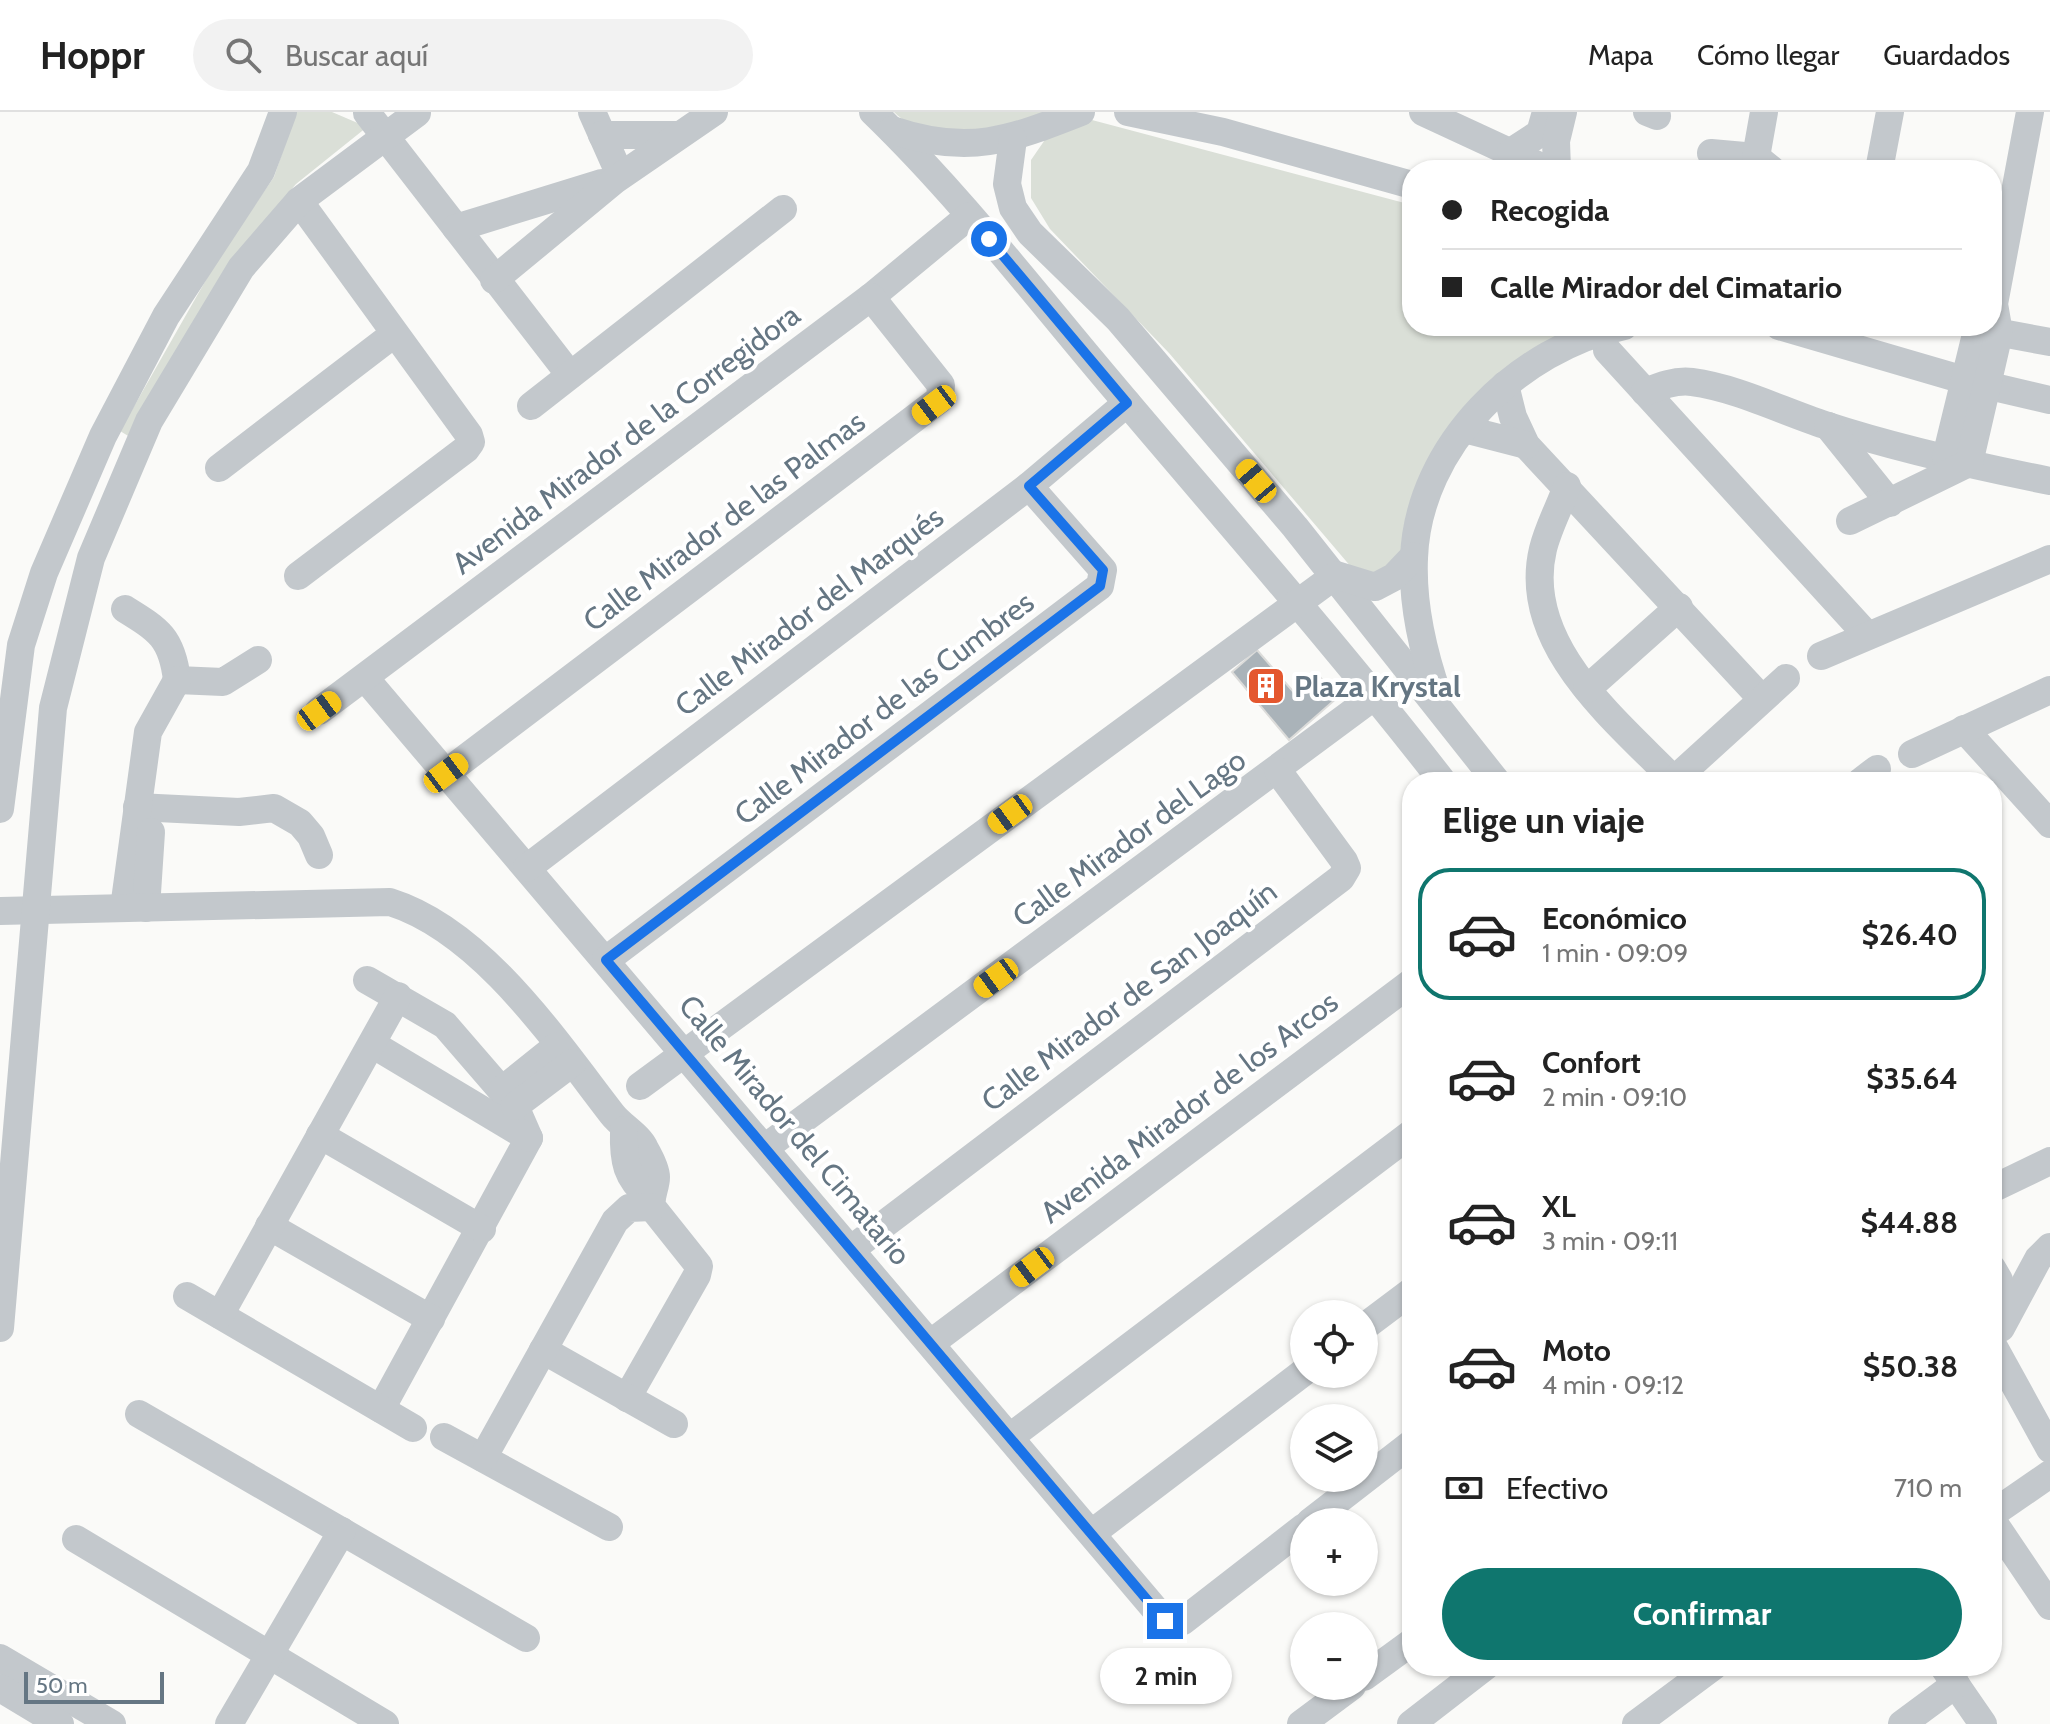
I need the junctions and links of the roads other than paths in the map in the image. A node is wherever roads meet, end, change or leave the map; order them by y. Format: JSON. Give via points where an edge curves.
{"nodes":[{"id":1,"x":283,"y":112,"type":"edge"},
{"id":2,"x":366,"y":112,"type":"edge"},
{"id":3,"x":418,"y":112,"type":"edge"},
{"id":4,"x":714,"y":112,"type":"edge"},
{"id":5,"x":1081,"y":112,"type":"edge"},
{"id":6,"x":1128,"y":112,"type":"edge"},
{"id":7,"x":1423,"y":112,"type":"edge"},
{"id":8,"x":1563,"y":112,"type":"edge"},
{"id":9,"x":1764,"y":112,"type":"edge"},
{"id":10,"x":1890,"y":112,"type":"edge"},
{"id":11,"x":2030,"y":112,"type":"edge"},
{"id":12,"x":882,"y":121,"type":"edge"},
{"id":13,"x":597,"y":123,"type":"edge"},
{"id":14,"x":1547,"y":129,"type":"edge"},
{"id":15,"x":386,"y":135,"type":"junction"},
{"id":16,"x":678,"y":135,"type":"junction"},
{"id":17,"x":1013,"y":139,"type":"junction"},
{"id":18,"x":1511,"y":152,"type":"junction"},
{"id":19,"x":1711,"y":153,"type":"dead end"},
{"id":20,"x":1527,"y":160,"type":"edge"},
{"id":21,"x":1555,"y":160,"type":"edge"},
{"id":22,"x":1745,"y":160,"type":"edge"},
{"id":23,"x":1764,"y":160,"type":"edge"},
{"id":24,"x":1881,"y":160,"type":"edge"},
{"id":25,"x":617,"y":177,"type":"junction"},
{"id":26,"x":1402,"y":182,"type":"edge"},
{"id":27,"x":299,"y":201,"type":"junction"},
{"id":28,"x":783,"y":209,"type":"dead end"},
{"id":29,"x":969,"y":216,"type":"junction"},
{"id":30,"x":456,"y":228,"type":"junction"},
{"id":31,"x":2002,"y":239,"type":"edge"},
{"id":32,"x":494,"y":280,"type":"junction"},
{"id":33,"x":871,"y":297,"type":"junction"},
{"id":34,"x":2002,"y":327,"type":"edge"},
{"id":35,"x":394,"y":334,"type":"junction"},
{"id":36,"x":1599,"y":336,"type":"edge"},
{"id":37,"x":1814,"y":336,"type":"edge"},
{"id":38,"x":1982,"y":336,"type":"edge"},
{"id":39,"x":2050,"y":342,"type":"edge"},
{"id":40,"x":570,"y":375,"type":"junction"},
{"id":41,"x":1976,"y":383,"type":"junction"},
{"id":42,"x":1505,"y":385,"type":"junction"},
{"id":43,"x":1645,"y":392,"type":"junction"},
{"id":44,"x":2050,"y":400,"type":"edge"},
{"id":45,"x":1127,"y":403,"type":"junction"},
{"id":46,"x":531,"y":406,"type":"dead end"},
{"id":47,"x":1828,"y":426,"type":"junction"},
{"id":48,"x":1464,"y":429,"type":"junction"},
{"id":49,"x":103,"y":436,"type":"junction"},
{"id":50,"x":1526,"y":445,"type":"junction"},
{"id":51,"x":131,"y":455,"type":"junction"},
{"id":52,"x":1958,"y":460,"type":"junction"},
{"id":53,"x":219,"y":468,"type":"dead end"},
{"id":54,"x":2050,"y":481,"type":"edge"},
{"id":55,"x":1029,"y":486,"type":"junction"},
{"id":56,"x":1567,"y":486,"type":"junction"},
{"id":57,"x":1890,"y":503,"type":"junction"},
{"id":58,"x":1592,"y":512,"type":"junction"},
{"id":59,"x":1850,"y":521,"type":"dead end"},
{"id":60,"x":1543,"y":549,"type":"junction"},
{"id":61,"x":1414,"y":556,"type":"junction"},
{"id":62,"x":2050,"y":559,"type":"edge"},
{"id":63,"x":1336,"y":575,"type":"junction"},
{"id":64,"x":298,"y":576,"type":"dead end"},
{"id":65,"x":1296,"y":604,"type":"junction"},
{"id":66,"x":1679,"y":607,"type":"junction"},
{"id":67,"x":125,"y":609,"type":"dead end"},
{"id":68,"x":1867,"y":635,"type":"junction"},
{"id":69,"x":1821,"y":656,"type":"dead end"},
{"id":70,"x":258,"y":660,"type":"dead end"},
{"id":71,"x":365,"y":678,"type":"junction"},
{"id":72,"x":1786,"y":678,"type":"dead end"},
{"id":73,"x":177,"y":680,"type":"junction"},
{"id":74,"x":1587,"y":689,"type":"junction"},
{"id":75,"x":2050,"y":690,"type":"edge"},
{"id":76,"x":1376,"y":695,"type":"junction"},
{"id":77,"x":1762,"y":699,"type":"junction"},
{"id":78,"x":319,"y":711,"type":"dead end"},
{"id":79,"x":1443,"y":711,"type":"junction"},
{"id":80,"x":1964,"y":729,"type":"junction"},
{"id":81,"x":1912,"y":754,"type":"dead end"},
{"id":82,"x":1278,"y":771,"type":"junction"},
{"id":83,"x":1435,"y":772,"type":"edge"},
{"id":84,"x":1489,"y":772,"type":"edge"},
{"id":85,"x":1666,"y":772,"type":"edge"},
{"id":86,"x":1685,"y":772,"type":"edge"},
{"id":87,"x":446,"y":773,"type":"junction"},
{"id":88,"x":144,"y":800,"type":"junction"},
{"id":89,"x":0,"y":809,"type":"edge"},
{"id":90,"x":2050,"y":824,"type":"edge"},
{"id":91,"x":319,"y":855,"type":"dead end"},
{"id":92,"x":527,"y":868,"type":"junction"},
{"id":93,"x":135,"y":908,"type":"junction"},
{"id":94,"x":36,"y":910,"type":"junction"},
{"id":95,"x":0,"y":911,"type":"edge"},
{"id":96,"x":606,"y":960,"type":"junction"},
{"id":97,"x":367,"y":980,"type":"dead end"},
{"id":98,"x":1402,"y":990,"type":"edge"},
{"id":99,"x":398,"y":996,"type":"junction"},
{"id":100,"x":372,"y":1044,"type":"junction"},
{"id":101,"x":685,"y":1053,"type":"junction"},
{"id":102,"x":565,"y":1054,"type":"junction"},
{"id":103,"x":640,"y":1086,"type":"dead end"},
{"id":104,"x":508,"y":1098,"type":"junction"},
{"id":105,"x":320,"y":1135,"type":"junction"},
{"id":106,"x":529,"y":1138,"type":"junction"},
{"id":107,"x":1402,"y":1141,"type":"edge"},
{"id":108,"x":766,"y":1147,"type":"junction"},
{"id":109,"x":2050,"y":1161,"type":"edge"},
{"id":110,"x":2002,"y":1184,"type":"edge"},
{"id":111,"x":651,"y":1202,"type":"junction"},
{"id":112,"x":269,"y":1226,"type":"junction"},
{"id":113,"x":482,"y":1229,"type":"junction"},
{"id":114,"x":2050,"y":1247,"type":"edge"},
{"id":115,"x":853,"y":1248,"type":"junction"},
{"id":116,"x":187,"y":1296,"type":"dead end"},
{"id":117,"x":1402,"y":1298,"type":"edge"},
{"id":118,"x":220,"y":1315,"type":"junction"},
{"id":119,"x":1378,"y":1316,"type":"edge"},
{"id":120,"x":431,"y":1319,"type":"junction"},
{"id":121,"x":0,"y":1328,"type":"edge"},
{"id":122,"x":2002,"y":1331,"type":"edge"},
{"id":123,"x":931,"y":1343,"type":"junction"},
{"id":124,"x":543,"y":1350,"type":"junction"},
{"id":125,"x":2002,"y":1354,"type":"edge"},
{"id":126,"x":1290,"y":1383,"type":"edge"},
{"id":127,"x":627,"y":1398,"type":"junction"},
{"id":128,"x":381,"y":1409,"type":"junction"},
{"id":129,"x":139,"y":1414,"type":"dead end"},
{"id":130,"x":674,"y":1424,"type":"dead end"},
{"id":131,"x":413,"y":1428,"type":"dead end"},
{"id":132,"x":2047,"y":1436,"type":"edge"},
{"id":133,"x":444,"y":1437,"type":"dead end"},
{"id":134,"x":1010,"y":1437,"type":"junction"},
{"id":135,"x":1402,"y":1451,"type":"edge"},
{"id":136,"x":483,"y":1458,"type":"junction"},
{"id":137,"x":2050,"y":1474,"type":"edge"},
{"id":138,"x":2002,"y":1507,"type":"edge"},
{"id":139,"x":1328,"y":1508,"type":"edge"},
{"id":140,"x":609,"y":1527,"type":"dead end"},
{"id":141,"x":342,"y":1531,"type":"junction"},
{"id":142,"x":1092,"y":1533,"type":"junction"},
{"id":143,"x":2002,"y":1535,"type":"edge"},
{"id":144,"x":1290,"y":1538,"type":"edge"},
{"id":145,"x":76,"y":1539,"type":"dead end"},
{"id":146,"x":2050,"y":1606,"type":"edge"},
{"id":147,"x":526,"y":1638,"type":"dead end"},
{"id":148,"x":1402,"y":1649,"type":"edge"},
{"id":149,"x":269,"y":1655,"type":"junction"},
{"id":150,"x":0,"y":1658,"type":"edge"},
{"id":151,"x":1378,"y":1667,"type":"edge"},
{"id":152,"x":1473,"y":1676,"type":"edge"},
{"id":153,"x":1701,"y":1676,"type":"edge"},
{"id":154,"x":1949,"y":1676,"type":"edge"},
{"id":155,"x":1951,"y":1676,"type":"edge"},
{"id":156,"x":17,"y":1687,"type":"edge"},
{"id":157,"x":1333,"y":1700,"type":"edge"},
{"id":158,"x":60,"y":1724,"type":"edge"},
{"id":159,"x":112,"y":1724,"type":"edge"},
{"id":160,"x":229,"y":1724,"type":"edge"},
{"id":161,"x":385,"y":1724,"type":"edge"},
{"id":162,"x":1301,"y":1724,"type":"edge"},
{"id":163,"x":1411,"y":1724,"type":"edge"},
{"id":164,"x":1636,"y":1724,"type":"edge"},
{"id":165,"x":1902,"y":1724,"type":"edge"},
{"id":166,"x":1983,"y":1724,"type":"edge"}],
"edges":[{"from":1,"to":49,"type":"street","via":[[261,171],[166,316]]},
{"from":2,"to":3,"type":"street"},
{"from":2,"to":15,"type":"street"},
{"from":3,"to":15,"type":"street"},
{"from":4,"to":16,"type":"street"},
{"from":5,"to":17,"type":"street"},
{"from":6,"to":26,"type":"street","via":[[1223,132]]},
{"from":7,"to":18,"type":"street"},
{"from":8,"to":14,"type":"street"},
{"from":9,"to":23,"type":"street"},
{"from":10,"to":24,"type":"street"},
{"from":11,"to":31,"type":"street"},
{"from":12,"to":17,"type":"street","via":[[919,140],[971,145]]},
{"from":12,"to":29,"type":"street"},
{"from":13,"to":16,"type":"street"},
{"from":13,"to":25,"type":"street"},
{"from":14,"to":18,"type":"street"},
{"from":14,"to":21,"type":"street"},
{"from":15,"to":27,"type":"street"},
{"from":15,"to":30,"type":"street"},
{"from":16,"to":25,"type":"street"},
{"from":17,"to":63,"type":"street","via":[[1007,184],[1013,208],[1030,233],[1118,319]]},
{"from":18,"to":20,"type":"street"},
{"from":19,"to":22,"type":"street"},
{"from":25,"to":30,"type":"street"},
{"from":25,"to":32,"type":"street"},
{"from":27,"to":35,"type":"street"},
{"from":27,"to":51,"type":"street","via":[[241,268]]},
{"from":28,"to":40,"type":"street"},
{"from":29,"to":33,"type":"street","name":"Avenida Mirador de la Corregidora"},
{"from":29,"to":45,"type":"street"},
{"from":30,"to":32,"type":"street"},
{"from":32,"to":40,"type":"street"},
{"from":33,"to":71,"type":"street","name":"Avenida Mirador de la Corregidora"},
{"from":33,"to":87,"type":"street","name":"Calle Mirador de las Palmas","via":[[938,380],[940,399]]},
{"from":34,"to":39,"type":"street"},
{"from":35,"to":53,"type":"street"},
{"from":35,"to":64,"type":"street","via":[[471,442]]},
{"from":36,"to":42,"type":"street","via":[[1551,352]]},
{"from":36,"to":43,"type":"street"},
{"from":37,"to":41,"type":"street"},
{"from":38,"to":41,"type":"street"},
{"from":40,"to":46,"type":"street"},
{"from":41,"to":44,"type":"street"},
{"from":41,"to":52,"type":"street"},
{"from":42,"to":48,"type":"street"},
{"from":42,"to":50,"type":"street"},
{"from":43,"to":47,"type":"street","via":[[1689,381]]},
{"from":43,"to":68,"type":"street"},
{"from":45,"to":55,"type":"street","name":"Calle Mirador del Marqués"},
{"from":45,"to":65,"type":"street"},
{"from":47,"to":52,"type":"street"},
{"from":47,"to":57,"type":"street"},
{"from":48,"to":50,"type":"street"},
{"from":48,"to":61,"type":"street","via":[[1431,489]]},
{"from":49,"to":51,"type":"street"},
{"from":49,"to":89,"type":"street","via":[[44,573],[21,645]]},
{"from":50,"to":56,"type":"street"},
{"from":51,"to":94,"type":"street","via":[[91,558],[53,708]]},
{"from":52,"to":54,"type":"street"},
{"from":52,"to":57,"type":"street"},
{"from":55,"to":92,"type":"street","name":"Calle Mirador del Marqués"},
{"from":55,"to":96,"type":"street","name":"Calle Mirador de las Cumbres","via":[[1103,570],[1100,586]]},
{"from":56,"to":58,"type":"street"},
{"from":56,"to":60,"type":"street"},
{"from":57,"to":59,"type":"street"},
{"from":58,"to":60,"type":"street"},
{"from":58,"to":66,"type":"street"},
{"from":60,"to":74,"type":"street","via":[[1548,624]]},
{"from":61,"to":63,"type":"street","via":[[1375,587]]},
{"from":61,"to":79,"type":"street","via":[[1421,635]]},
{"from":62,"to":68,"type":"street"},
{"from":63,"to":65,"type":"street"},
{"from":63,"to":79,"type":"street"},
{"from":65,"to":76,"type":"street"},
{"from":65,"to":101,"type":"street"},
{"from":66,"to":74,"type":"street"},
{"from":66,"to":77,"type":"street"},
{"from":67,"to":73,"type":"street","via":[[164,635]]},
{"from":68,"to":69,"type":"street"},
{"from":70,"to":73,"type":"street","via":[[223,682]]},
{"from":71,"to":78,"type":"street","name":"Avenida Mirador de la Corregidora"},
{"from":71,"to":87,"type":"street","name":"Calle Mirador del Cimatario"},
{"from":72,"to":77,"type":"street"},
{"from":73,"to":88,"type":"street","via":[[148,732],[142,757]]},
{"from":74,"to":85,"type":"street"},
{"from":75,"to":80,"type":"street"},
{"from":76,"to":82,"type":"street","name":"Calle Mirador del Lago"},
{"from":76,"to":83,"type":"street"},
{"from":77,"to":86,"type":"street"},
{"from":79,"to":84,"type":"street"},
{"from":80,"to":81,"type":"street"},
{"from":80,"to":90,"type":"street"},
{"from":82,"to":108,"type":"street","name":"Calle Mirador del Lago"},
{"from":82,"to":115,"type":"street","name":"Calle Mirador de San Joaquín","via":[[1344,861],[1347,868],[1341,878]]},
{"from":87,"to":92,"type":"street","name":"Calle Mirador del Cimatario"},
{"from":88,"to":91,"type":"street","via":[[229,812],[274,808],[300,823]]},
{"from":88,"to":93,"type":"street"},
{"from":92,"to":96,"type":"street","name":"Calle Mirador del Cimatario"},
{"from":93,"to":94,"type":"street"},
{"from":93,"to":102,"type":"street","via":[[390,902],[409,908],[479,954]]},
{"from":94,"to":95,"type":"street"},
{"from":94,"to":121,"type":"street"},
{"from":96,"to":101,"type":"street","name":"Calle Mirador del Cimatario"},
{"from":97,"to":99,"type":"street"},
{"from":98,"to":123,"type":"street","name":"Avenida Mirador de los Arcos"},
{"from":99,"to":100,"type":"street"},
{"from":99,"to":104,"type":"street","via":[[445,1025]]},
{"from":100,"to":105,"type":"street"},
{"from":100,"to":106,"type":"street"},
{"from":101,"to":103,"type":"street"},
{"from":101,"to":108,"type":"street","name":"Calle Mirador del Cimatario"},
{"from":102,"to":104,"type":"street"},
{"from":102,"to":111,"type":"street","via":[[624,1130],[624,1154],[634,1184]]},
{"from":104,"to":106,"type":"street"},
{"from":105,"to":112,"type":"street"},
{"from":105,"to":113,"type":"street"},
{"from":106,"to":113,"type":"street"},
{"from":107,"to":134,"type":"street"},
{"from":108,"to":115,"type":"street","name":"Calle Mirador del Cimatario"},
{"from":109,"to":110,"type":"street"},
{"from":111,"to":124,"type":"street","via":[[622,1212]]},
{"from":111,"to":127,"type":"street","via":[[699,1266]]},
{"from":112,"to":118,"type":"street"},
{"from":112,"to":120,"type":"street"},
{"from":113,"to":120,"type":"street"},
{"from":114,"to":122,"type":"street","via":[[2038,1259]]},
{"from":115,"to":123,"type":"street","name":"Calle Mirador del Cimatario"},
{"from":116,"to":118,"type":"street"},
{"from":117,"to":119,"type":"street"},
{"from":118,"to":128,"type":"street"},
{"from":120,"to":128,"type":"street"},
{"from":123,"to":134,"type":"street","name":"Calle Mirador del Cimatario"},
{"from":124,"to":127,"type":"street"},
{"from":124,"to":136,"type":"street"},
{"from":125,"to":132,"type":"street"},
{"from":126,"to":142,"type":"street"},
{"from":127,"to":130,"type":"street"},
{"from":128,"to":131,"type":"street"},
{"from":129,"to":141,"type":"street"},
{"from":133,"to":136,"type":"street"},
{"from":134,"to":142,"type":"street","name":"Calle Mirador del Cimatario"},
{"from":135,"to":139,"type":"street"},
{"from":136,"to":140,"type":"street"},
{"from":137,"to":138,"type":"street"},
{"from":141,"to":147,"type":"street"},
{"from":141,"to":149,"type":"street"},
{"from":142,"to":144,"type":"street","name":"Calle Mirador del Cimatario","via":[[1173,1624]]},
{"from":143,"to":146,"type":"street"},
{"from":145,"to":149,"type":"street"},
{"from":148,"to":151,"type":"street"},
{"from":149,"to":160,"type":"street"},
{"from":149,"to":161,"type":"street"},
{"from":150,"to":156,"type":"street"},
{"from":152,"to":163,"type":"street"},
{"from":153,"to":164,"type":"street"},
{"from":154,"to":165,"type":"street"},
{"from":155,"to":166,"type":"street"},
{"from":156,"to":158,"type":"street"},
{"from":156,"to":159,"type":"street"},
{"from":157,"to":162,"type":"street"}]}
